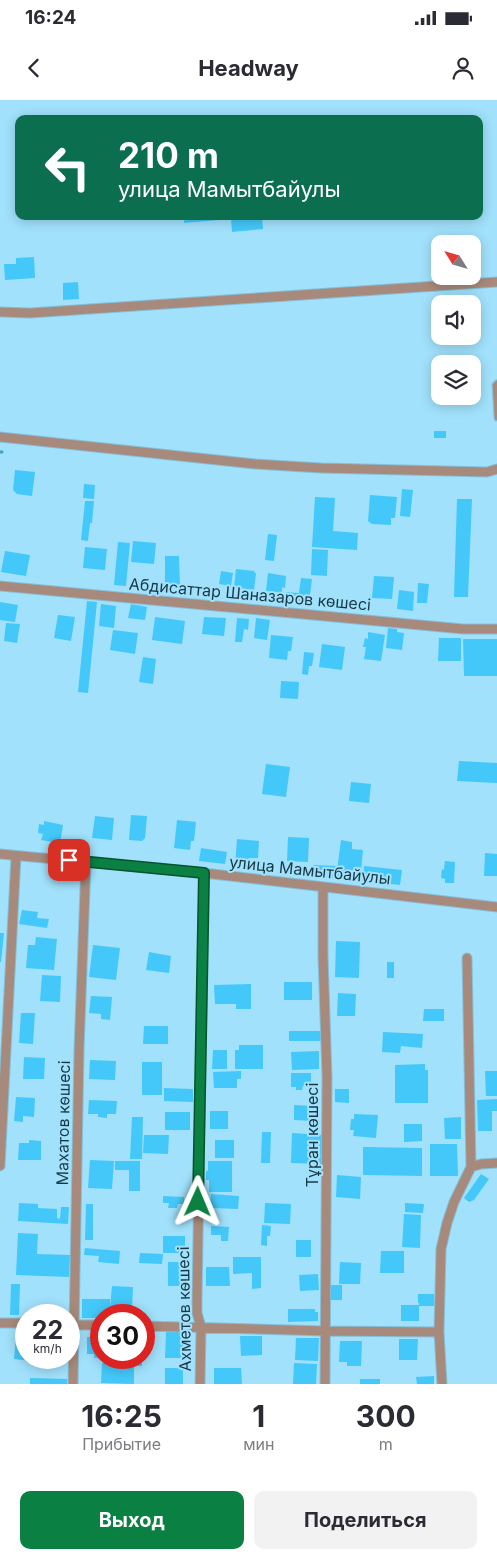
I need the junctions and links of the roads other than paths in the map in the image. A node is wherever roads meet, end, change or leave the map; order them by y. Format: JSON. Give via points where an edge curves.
{"nodes":[{"id":1,"x":497,"y":282,"type":"edge"},
{"id":2,"x":0,"y":312,"type":"edge"},
{"id":3,"x":497,"y":383,"type":"edge"},
{"id":4,"x":497,"y":418,"type":"edge"},
{"id":5,"x":0,"y":437,"type":"edge"},
{"id":6,"x":497,"y":470,"type":"edge"},
{"id":7,"x":0,"y":586,"type":"edge"},
{"id":8,"x":497,"y":629,"type":"edge"},
{"id":9,"x":0,"y":854,"type":"edge"},
{"id":10,"x":16,"y":856,"type":"junction"},
{"id":11,"x":86,"y":862,"type":"junction"},
{"id":12,"x":204,"y":873,"type":"junction"},
{"id":13,"x":323,"y":887,"type":"junction"},
{"id":14,"x":497,"y":907,"type":"edge"},
{"id":15,"x":467,"y":958,"type":"dead end"},
{"id":16,"x":497,"y":1162,"type":"edge"},
{"id":17,"x":0,"y":1166,"type":"edge"},
{"id":18,"x":471,"y":1167,"type":"junction"},
{"id":19,"x":73,"y":1304,"type":"edge"},
{"id":20,"x":0,"y":1322,"type":"edge"},
{"id":21,"x":15,"y":1323,"type":"edge"},
{"id":22,"x":155,"y":1326,"type":"edge"},
{"id":23,"x":200,"y":1327,"type":"junction"},
{"id":24,"x":325,"y":1331,"type":"junction"},
{"id":25,"x":439,"y":1332,"type":"junction"},
{"id":26,"x":73,"y":1369,"type":"edge"},
{"id":27,"x":73,"y":1384,"type":"edge"},
{"id":28,"x":200,"y":1384,"type":"edge"},
{"id":29,"x":325,"y":1384,"type":"edge"},
{"id":30,"x":442,"y":1384,"type":"edge"}],
"edges":[{"from":1,"to":2,"type":"street","via":[[30,313]]},
{"from":3,"to":4,"type":"lane"},
{"from":5,"to":6,"type":"street","via":[[274,465]]},
{"from":7,"to":8,"type":"street","name":"Абдисаттар Шаназаров көшесі","via":[[463,630]]},
{"from":9,"to":10,"type":"street","name":"улица Мамытбайулы"},
{"from":10,"to":11,"type":"street","name":"улица Мамытбайулы"},
{"from":10,"to":17,"type":"street"},
{"from":11,"to":12,"type":"street","name":"улица Мамытбайулы"},
{"from":11,"to":19,"type":"street","name":"Махатов көшесі"},
{"from":12,"to":13,"type":"street","name":"улица Мамытбайулы"},
{"from":12,"to":23,"type":"street","name":"Ахметов көшесі","via":[[197,1299]]},
{"from":13,"to":14,"type":"street","name":"улица Мамытбайулы"},
{"from":13,"to":24,"type":"street","name":"Тұран көшесі","via":[[327,1077]]},
{"from":15,"to":18,"type":"street"},
{"from":16,"to":18,"type":"street"},
{"from":18,"to":25,"type":"street","via":[[446,1223],[441,1249]]},
{"from":20,"to":21,"type":"street"},
{"from":22,"to":23,"type":"street"},
{"from":23,"to":24,"type":"street"},
{"from":23,"to":28,"type":"street","name":"Ахметов көшесі"},
{"from":24,"to":25,"type":"street"},
{"from":24,"to":29,"type":"street","name":"Тұран көшесі"},
{"from":25,"to":30,"type":"street"},
{"from":26,"to":27,"type":"street","name":"Махатов көшесі"}]}
